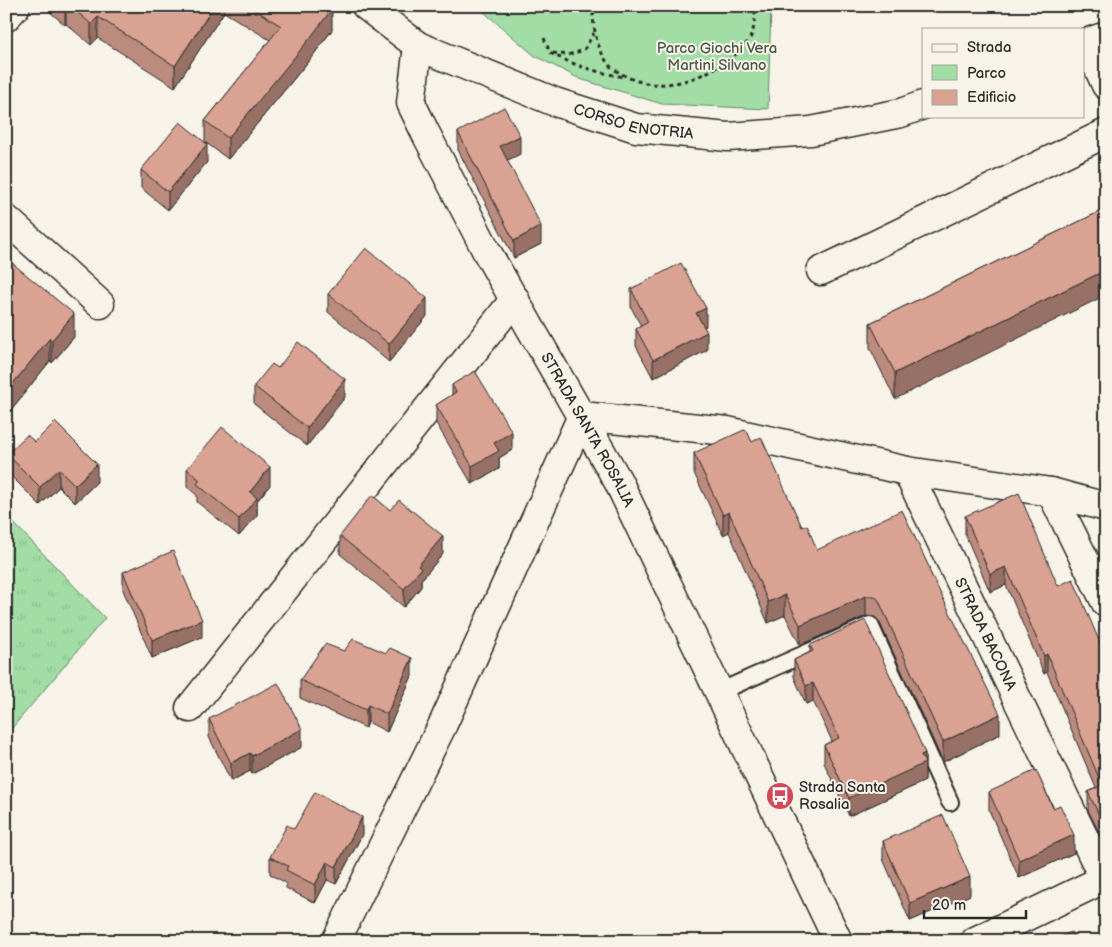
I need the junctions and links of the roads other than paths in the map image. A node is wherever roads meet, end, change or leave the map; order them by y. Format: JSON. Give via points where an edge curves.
{"nodes":[{"id":1,"x":16,"y":6,"type":"edge"},
{"id":2,"x":366,"y":6,"type":"edge"},
{"id":3,"x":6,"y":17,"type":"edge"},
{"id":4,"x":1092,"y":41,"type":"edge"},
{"id":5,"x":418,"y":46,"type":"junction"},
{"id":6,"x":1106,"y":85,"type":"edge"},
{"id":7,"x":922,"y":105,"type":"edge"},
{"id":8,"x":1106,"y":133,"type":"edge"},
{"id":9,"x":6,"y":219,"type":"edge"},
{"id":10,"x":821,"y":271,"type":"dead end"},
{"id":11,"x":515,"y":299,"type":"junction"},
{"id":12,"x":100,"y":304,"type":"dead end"},
{"id":13,"x":582,"y":416,"type":"junction"},
{"id":14,"x":907,"y":471,"type":"junction"},
{"id":15,"x":1051,"y":492,"type":"junction"},
{"id":16,"x":1106,"y":507,"type":"edge"},
{"id":17,"x":1106,"y":604,"type":"edge"},
{"id":18,"x":718,"y":692,"type":"junction"},
{"id":19,"x":190,"y":708,"type":"dead end"},
{"id":20,"x":950,"y":802,"type":"dead end"},
{"id":21,"x":1105,"y":881,"type":"edge"},
{"id":22,"x":336,"y":941,"type":"edge"},
{"id":23,"x":838,"y":941,"type":"edge"},
{"id":24,"x":975,"y":941,"type":"edge"}],
"edges":[{"from":1,"to":3,"type":"street"},
{"from":2,"to":5,"type":"street","name":"CORSO ENOTRIA"},
{"from":4,"to":6,"type":"street"},
{"from":5,"to":7,"type":"street","name":"CORSO ENOTRIA","via":[[555,102],[636,128],[728,137],[811,131],[901,113]]},
{"from":5,"to":11,"type":"street","name":"STRADA SANTA ROSALIA","via":[[411,103],[487,252]]},
{"from":8,"to":10,"type":"street"},
{"from":9,"to":12,"type":"street"},
{"from":11,"to":13,"type":"street","name":"STRADA SANTA ROSALIA"},
{"from":11,"to":19,"type":"street"},
{"from":13,"to":14,"type":"street","via":[[727,432]]},
{"from":13,"to":18,"type":"street","name":"STRADA SANTA ROSALIA","via":[[618,481]]},
{"from":13,"to":22,"type":"street","via":[[443,724]]},
{"from":14,"to":15,"type":"street"},
{"from":14,"to":21,"type":"street","name":"STRADA BACONA"},
{"from":15,"to":16,"type":"street"},
{"from":15,"to":17,"type":"street"},
{"from":18,"to":20,"type":"lane","via":[[870,625]]},
{"from":18,"to":23,"type":"street","name":"STRADA SANTA ROSALIA"},
{"from":21,"to":24,"type":"street"}]}
